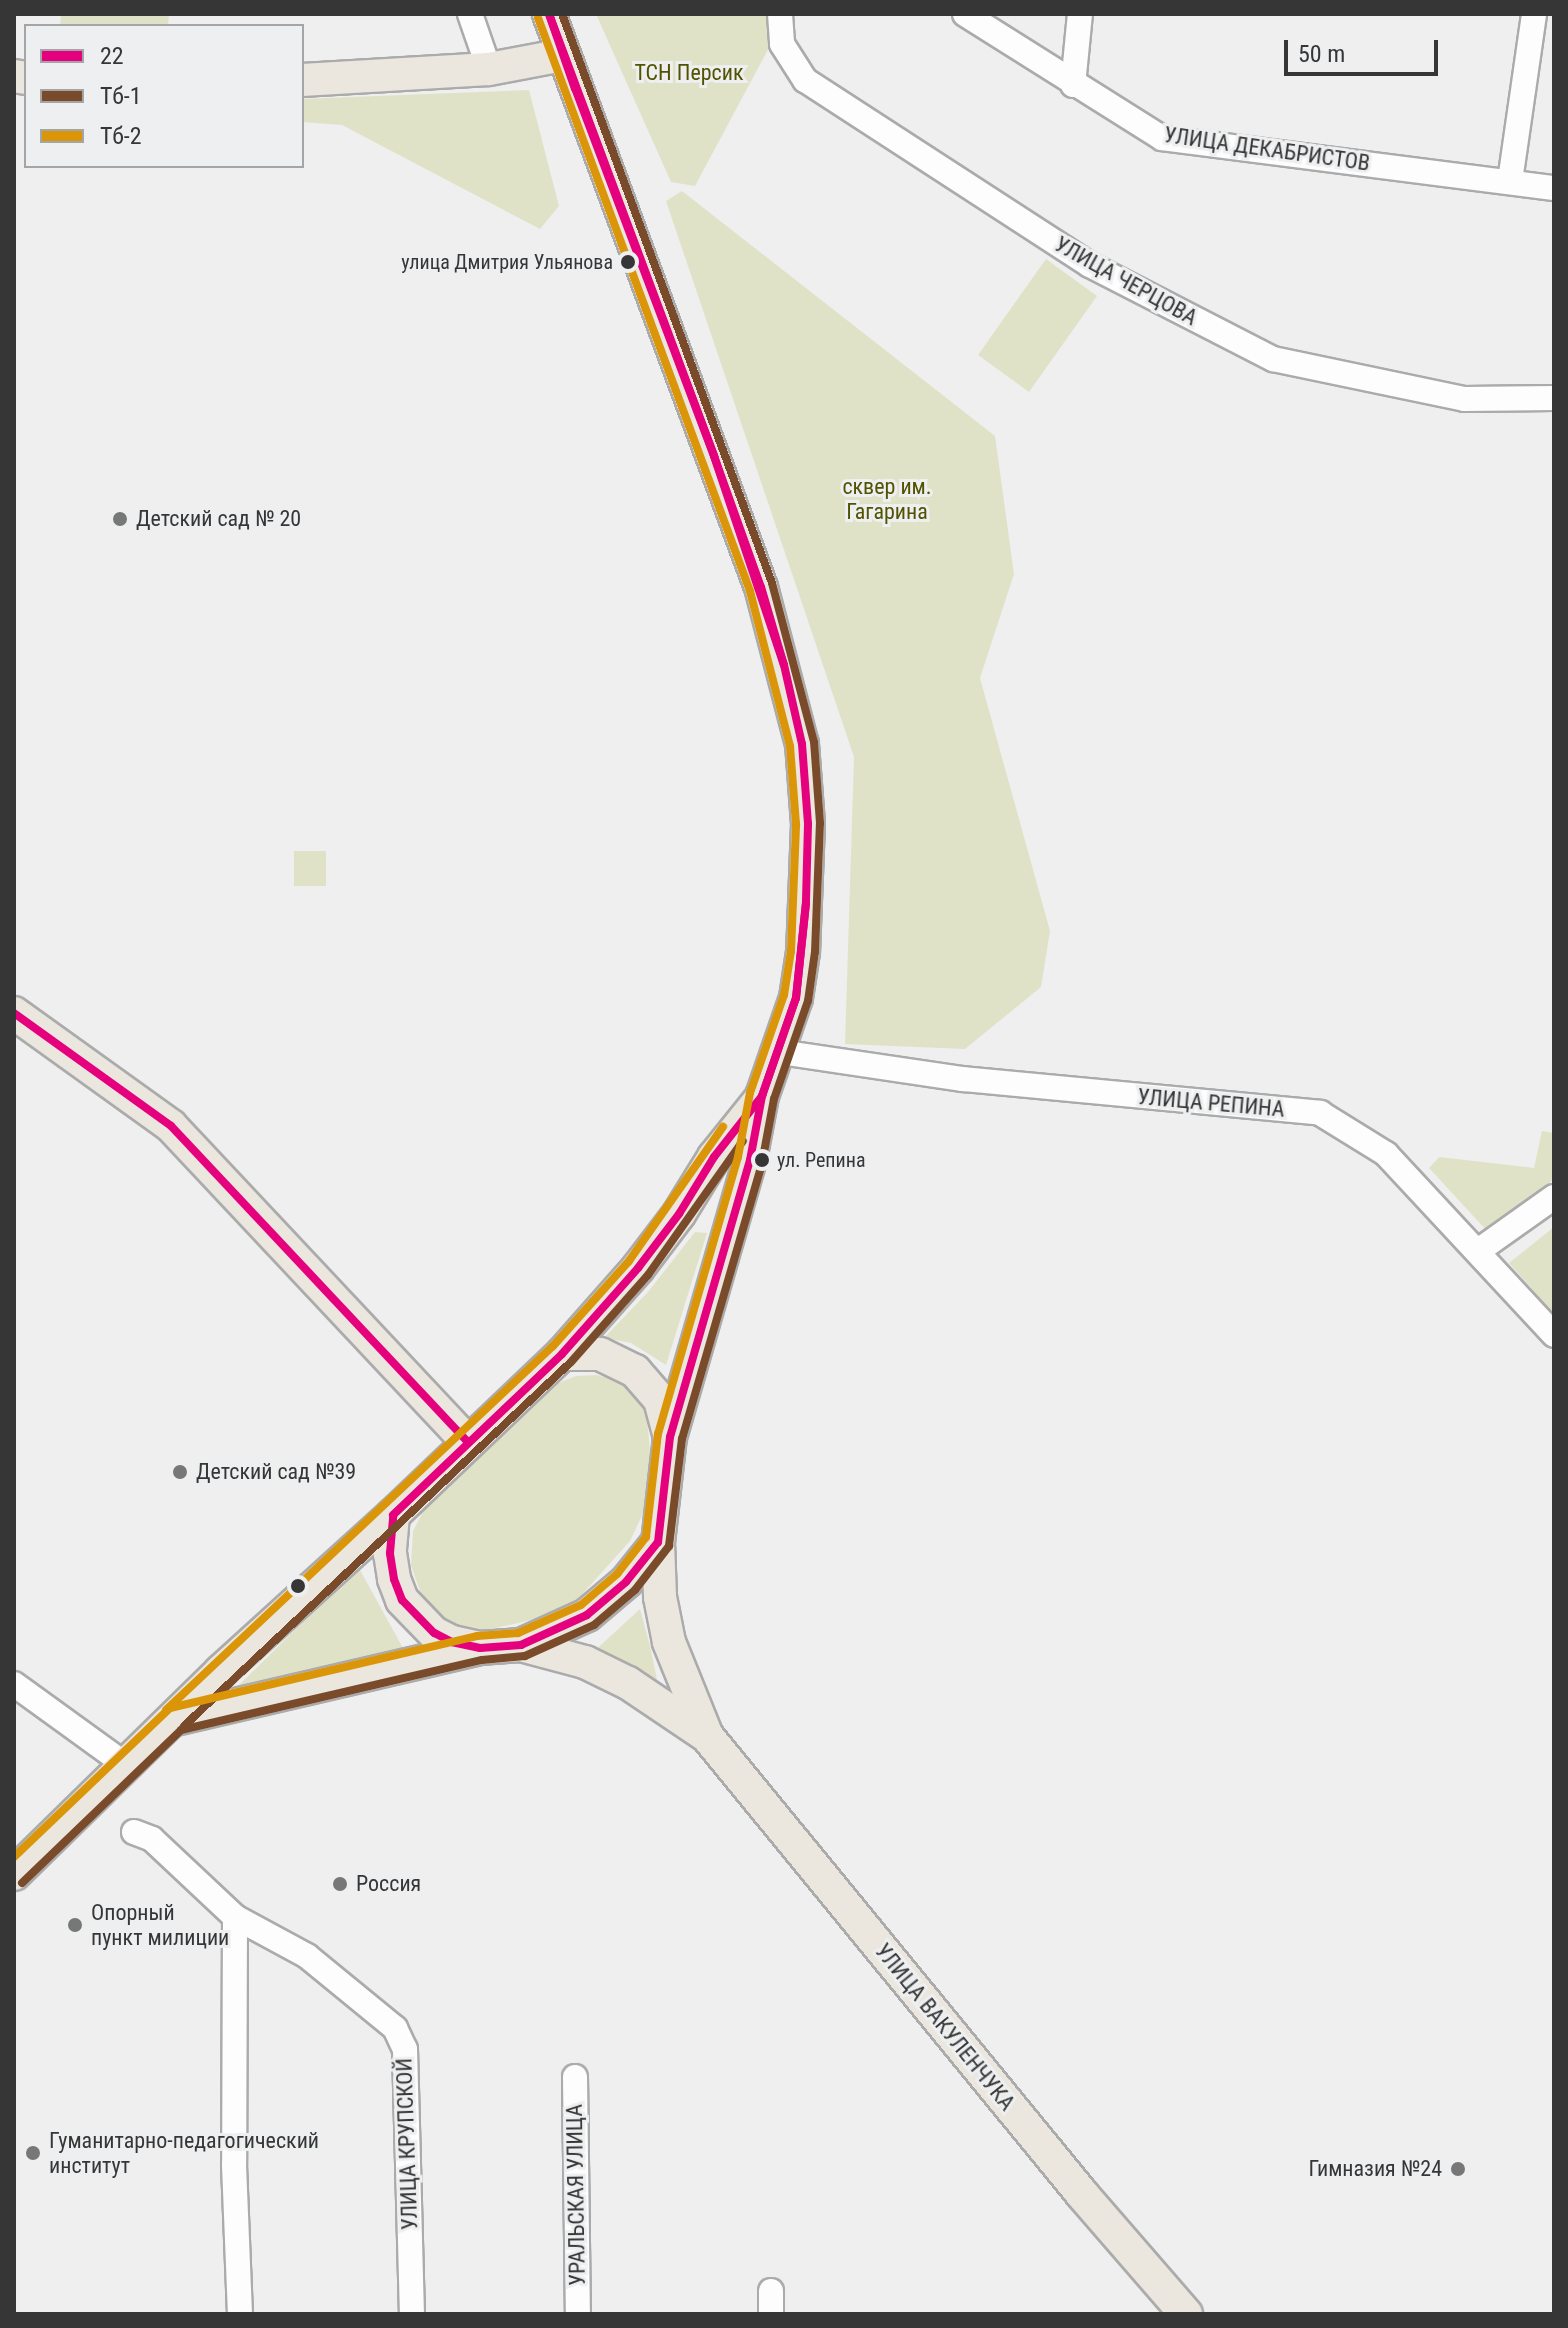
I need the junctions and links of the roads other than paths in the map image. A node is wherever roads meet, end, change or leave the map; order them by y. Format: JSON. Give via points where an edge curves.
{"nodes":[{"id":1,"x":470,"y":14,"type":"edge"},
{"id":2,"x":549,"y":14,"type":"edge"},
{"id":3,"x":780,"y":14,"type":"edge"},
{"id":4,"x":965,"y":14,"type":"edge"},
{"id":5,"x":1080,"y":14,"type":"edge"},
{"id":6,"x":1534,"y":14,"type":"edge"},
{"id":7,"x":563,"y":55,"type":"junction"},
{"id":8,"x":489,"y":69,"type":"junction"},
{"id":9,"x":304,"y":80,"type":"edge"},
{"id":10,"x":1073,"y":85,"type":"junction"},
{"id":11,"x":1510,"y":181,"type":"junction"},
{"id":12,"x":1554,"y":188,"type":"edge"},
{"id":13,"x":1554,"y":398,"type":"edge"},
{"id":14,"x":14,"y":1013,"type":"edge"},
{"id":15,"x":780,"y":1052,"type":"junction"},
{"id":16,"x":762,"y":1096,"type":"junction"},
{"id":17,"x":1554,"y":1197,"type":"edge"},
{"id":18,"x":1478,"y":1251,"type":"junction"},
{"id":19,"x":1554,"y":1335,"type":"edge"},
{"id":20,"x":562,"y":1354,"type":"junction"},
{"id":21,"x":670,"y":1437,"type":"junction"},
{"id":22,"x":467,"y":1441,"type":"junction"},
{"id":23,"x":393,"y":1515,"type":"junction"},
{"id":24,"x":658,"y":1542,"type":"junction"},
{"id":25,"x":521,"y":1645,"type":"junction"},
{"id":26,"x":480,"y":1648,"type":"junction"},
{"id":27,"x":14,"y":1684,"type":"edge"},
{"id":28,"x":175,"y":1719,"type":"junction"},
{"id":29,"x":707,"y":1736,"type":"junction"},
{"id":30,"x":126,"y":1765,"type":"junction"},
{"id":31,"x":134,"y":1832,"type":"dead end"},
{"id":32,"x":14,"y":1874,"type":"edge"},
{"id":33,"x":235,"y":1917,"type":"junction"},
{"id":34,"x":575,"y":2077,"type":"dead end"},
{"id":35,"x":240,"y":2314,"type":"edge"},
{"id":36,"x":412,"y":2314,"type":"edge"},
{"id":37,"x":578,"y":2314,"type":"edge"},
{"id":38,"x":1186,"y":2314,"type":"edge"}],
"edges":[{"from":1,"to":8,"type":"street"},
{"from":2,"to":7,"type":"main road"},
{"from":3,"to":13,"type":"street","name":"УЛИЦА ЧЕРЦОВА","via":[[782,44],[805,80],[1090,265],[1273,359],[1464,399]]},
{"from":4,"to":10,"type":"street","name":"УЛИЦА ДЕКАБРИСТОВ"},
{"from":5,"to":10,"type":"street"},
{"from":6,"to":11,"type":"street"},
{"from":7,"to":8,"type":"main road"},
{"from":7,"to":15,"type":"main road","via":[[761,587],[802,744],[808,824],[803,952]]},
{"from":8,"to":9,"type":"main road"},
{"from":10,"to":11,"type":"street","name":"УЛИЦА ДЕКАБРИСТОВ","via":[[1162,138]]},
{"from":11,"to":12,"type":"street","name":"УЛИЦА ДЕКАБРИСТОВ"},
{"from":14,"to":22,"type":"main road","via":[[171,1126]]},
{"from":15,"to":16,"type":"main road"},
{"from":15,"to":18,"type":"street","name":"УЛИЦА РЕПИНА","via":[[963,1079],[1320,1113],[1386,1154]]},
{"from":16,"to":20,"type":"main road","via":[[638,1268]]},
{"from":16,"to":21,"type":"main road","via":[[750,1160]]},
{"from":17,"to":18,"type":"street"},
{"from":18,"to":19,"type":"street","name":"УЛИЦА РЕПИНА"},
{"from":20,"to":21,"type":"main road","via":[[600,1354],[635,1371],[660,1400]]},
{"from":20,"to":22,"type":"main road"},
{"from":21,"to":24,"type":"main road"},
{"from":22,"to":23,"type":"main road"},
{"from":23,"to":26,"type":"main road","via":[[390,1553],[402,1600],[434,1633]]},
{"from":23,"to":28,"type":"main road"},
{"from":24,"to":25,"type":"main road","via":[[626,1582],[587,1615]]},
{"from":24,"to":29,"type":"main road","name":"УЛИЦА ВАКУЛЕНЧУКА","via":[[660,1597],[669,1642]]},
{"from":25,"to":26,"type":"main road"},
{"from":25,"to":29,"type":"main road","name":"УЛИЦА ВАКУЛЕНЧУКА","via":[[585,1662],[628,1683]]},
{"from":26,"to":28,"type":"main road"},
{"from":27,"to":30,"type":"street"},
{"from":28,"to":30,"type":"main road"},
{"from":29,"to":38,"type":"main road","name":"УЛИЦА ВАКУЛЕНЧУКА"},
{"from":30,"to":32,"type":"main road"},
{"from":31,"to":33,"type":"street","name":"УЛИЦА КРУПСКОЙ","via":[[152,1839]]},
{"from":33,"to":35,"type":"street","via":[[234,2165]]},
{"from":33,"to":36,"type":"street","name":"УЛИЦА КРУПСКОЙ","via":[[307,1956],[395,2028],[405,2049]]},
{"from":34,"to":37,"type":"street","name":"УРАЛЬСКАЯ УЛИЦА"}]}
